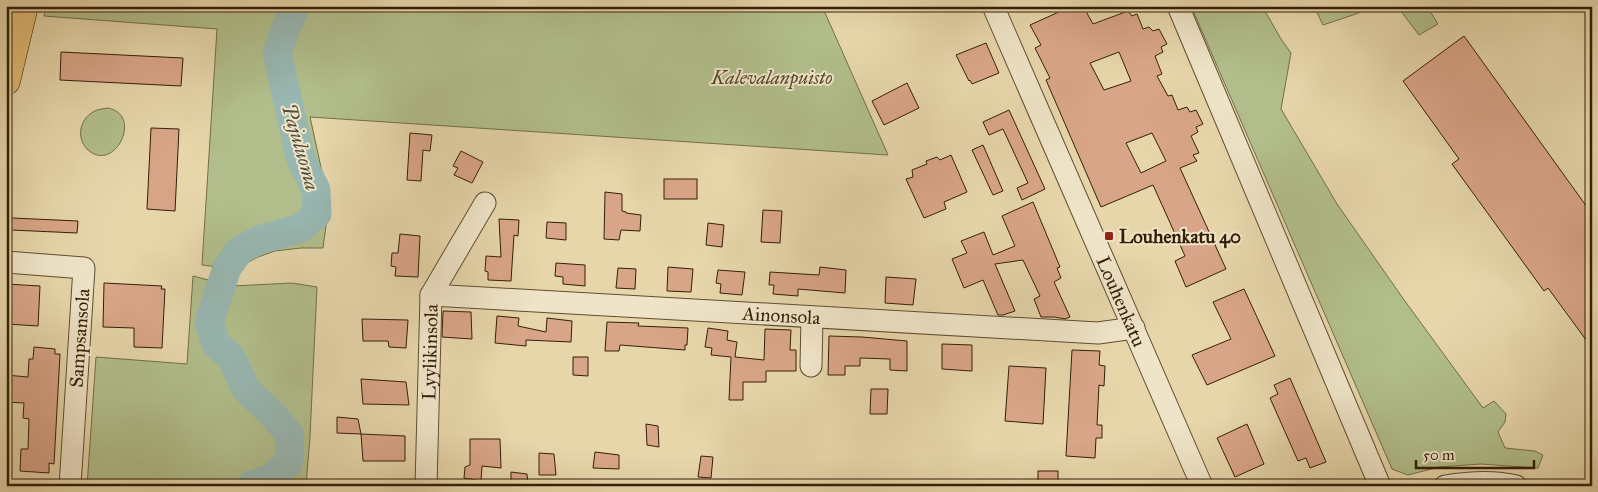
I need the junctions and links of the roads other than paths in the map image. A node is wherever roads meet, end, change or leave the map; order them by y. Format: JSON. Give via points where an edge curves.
{"nodes":[{"id":1,"x":24,"y":6,"type":"edge"},
{"id":2,"x":994,"y":6,"type":"edge"},
{"id":3,"x":1178,"y":6,"type":"edge"},
{"id":4,"x":6,"y":81,"type":"edge"},
{"id":5,"x":485,"y":203,"type":"dead end"},
{"id":6,"x":6,"y":262,"type":"edge"},
{"id":7,"x":431,"y":295,"type":"junction"},
{"id":8,"x":812,"y":316,"type":"junction"},
{"id":9,"x":1134,"y":328,"type":"junction"},
{"id":10,"x":811,"y":366,"type":"dead end"},
{"id":11,"x":70,"y":486,"type":"edge"},
{"id":12,"x":426,"y":486,"type":"edge"},
{"id":13,"x":1202,"y":486,"type":"edge"},
{"id":14,"x":1380,"y":486,"type":"edge"},
{"id":15,"x":1445,"y":486,"type":"edge"},
{"id":16,"x":1516,"y":486,"type":"edge"}],
"edges":[{"from":1,"to":4,"type":"main road"},
{"from":2,"to":9,"type":"street","name":"Louhenkatu"},
{"from":3,"to":14,"type":"street"},
{"from":5,"to":7,"type":"street","name":"Lyylikinsola"},
{"from":6,"to":11,"type":"street","name":"Sampsansola","via":[[84,268]]},
{"from":7,"to":8,"type":"street","name":"Ainonsola"},
{"from":7,"to":12,"type":"street","name":"Lyylikinsola"},
{"from":8,"to":9,"type":"street","name":"Ainonsola","via":[[1098,333]]},
{"from":8,"to":10,"type":"street"},
{"from":9,"to":13,"type":"street","name":"Louhenkatu"},
{"from":15,"to":16,"type":"street","via":[[1501,482]]}]}
